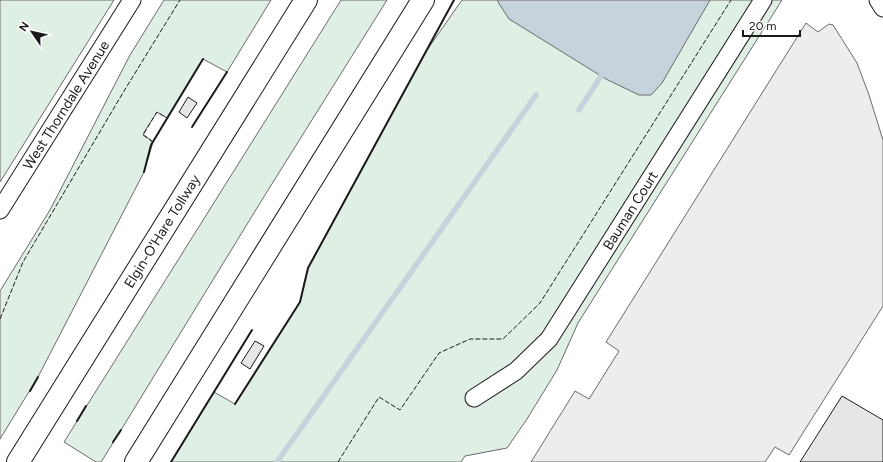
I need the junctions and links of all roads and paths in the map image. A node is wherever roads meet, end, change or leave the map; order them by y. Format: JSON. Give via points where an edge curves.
{"nodes":[{"id":1,"x":132,"y":0,"type":"edge"},
{"id":2,"x":306,"y":0,"type":"edge"},
{"id":3,"x":424,"y":0,"type":"edge"},
{"id":4,"x":763,"y":0,"type":"edge"},
{"id":5,"x":878,"y":0,"type":"edge"},
{"id":6,"x":883,"y":8,"type":"edge"},
{"id":7,"x":0,"y":210,"type":"edge"},
{"id":8,"x":474,"y":398,"type":"dead end"},
{"id":9,"x":137,"y":460,"type":"edge"},
{"id":10,"x":18,"y":462,"type":"edge"}],
"edges":[{"from":1,"to":7,"type":"street","name":"West Thorndale Avenue"},
{"from":2,"to":10,"type":"highway","name":"Elgin-O'Hare Tollway"},
{"from":3,"to":9,"type":"highway"},
{"from":4,"to":8,"type":"street","name":"Bauman Court","via":[[549,339],[516,371]]},
{"from":5,"to":6,"type":"street"}]}
